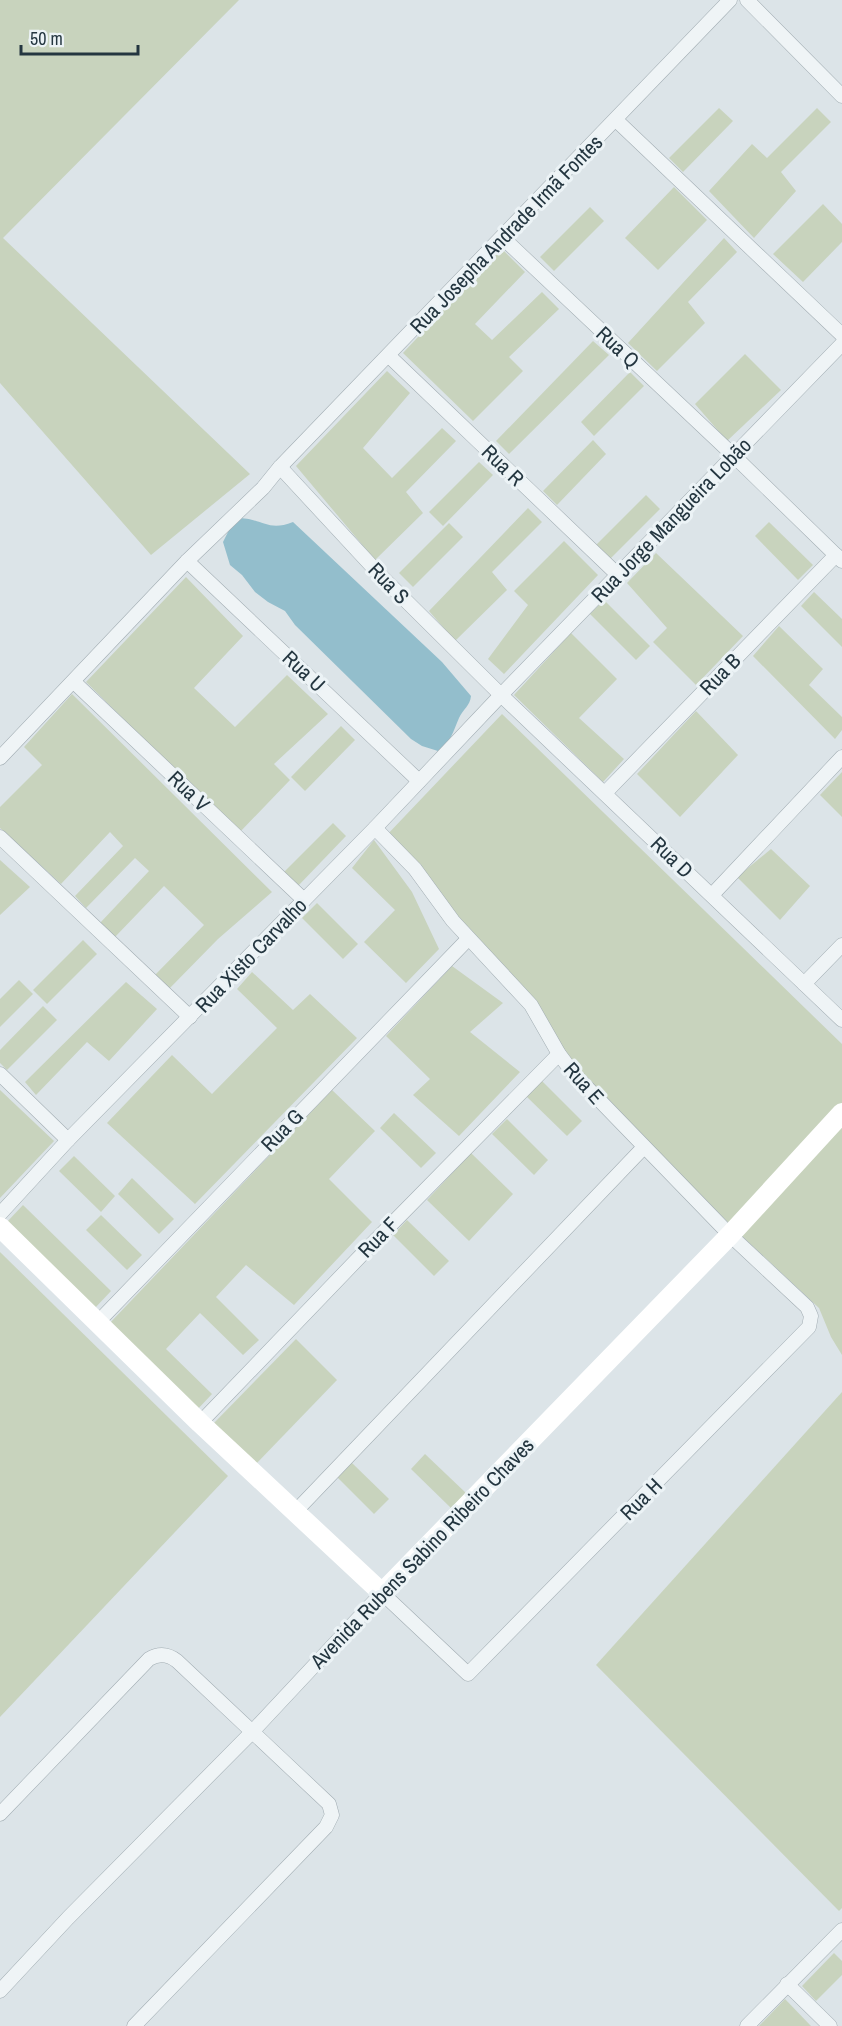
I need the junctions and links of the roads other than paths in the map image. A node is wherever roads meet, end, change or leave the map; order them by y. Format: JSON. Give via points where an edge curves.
{"nodes":[{"id":1,"x":730,"y":0,"type":"edge"},
{"id":2,"x":747,"y":0,"type":"edge"},
{"id":3,"x":842,"y":96,"type":"edge"},
{"id":4,"x":616,"y":120,"type":"junction"},
{"id":5,"x":503,"y":238,"type":"junction"},
{"id":6,"x":842,"y":335,"type":"edge"},
{"id":7,"x":842,"y":344,"type":"edge"},
{"id":8,"x":389,"y":356,"type":"junction"},
{"id":9,"x":733,"y":455,"type":"junction"},
{"id":10,"x":280,"y":467,"type":"junction"},
{"id":11,"x":192,"y":556,"type":"junction"},
{"id":12,"x":839,"y":558,"type":"edge"},
{"id":13,"x":618,"y":575,"type":"junction"},
{"id":14,"x":74,"y":682,"type":"junction"},
{"id":15,"x":501,"y":695,"type":"junction"},
{"id":16,"x":842,"y":757,"type":"edge"},
{"id":17,"x":0,"y":758,"type":"edge"},
{"id":18,"x":420,"y":781,"type":"junction"},
{"id":19,"x":605,"y":793,"type":"junction"},
{"id":20,"x":375,"y":828,"type":"junction"},
{"id":21,"x":0,"y":837,"type":"edge"},
{"id":22,"x":712,"y":895,"type":"junction"},
{"id":23,"x":304,"y":900,"type":"junction"},
{"id":24,"x":468,"y":939,"type":"junction"},
{"id":25,"x":842,"y":945,"type":"edge"},
{"id":26,"x":804,"y":984,"type":"junction"},
{"id":27,"x":190,"y":1017,"type":"junction"},
{"id":28,"x":842,"y":1020,"type":"edge"},
{"id":29,"x":559,"y":1054,"type":"junction"},
{"id":30,"x":0,"y":1074,"type":"edge"},
{"id":31,"x":842,"y":1113,"type":"edge"},
{"id":32,"x":68,"y":1140,"type":"junction"},
{"id":33,"x":644,"y":1147,"type":"junction"},
{"id":34,"x":0,"y":1214,"type":"edge"},
{"id":35,"x":0,"y":1227,"type":"edge"},
{"id":36,"x":730,"y":1235,"type":"junction"},
{"id":37,"x":98,"y":1322,"type":"junction"},
{"id":38,"x":811,"y":1322,"type":"joint"},
{"id":39,"x":200,"y":1423,"type":"junction"},
{"id":40,"x":296,"y":1512,"type":"junction"},
{"id":41,"x":382,"y":1593,"type":"junction"},
{"id":42,"x":253,"y":1731,"type":"junction"},
{"id":43,"x":0,"y":1814,"type":"edge"},
{"id":44,"x":842,"y":1930,"type":"edge"},
{"id":45,"x":787,"y":1984,"type":"junction"},
{"id":46,"x":0,"y":1991,"type":"edge"},
{"id":47,"x":134,"y":2026,"type":"edge"},
{"id":48,"x":747,"y":2026,"type":"edge"},
{"id":49,"x":830,"y":2026,"type":"edge"}],
"edges":[{"from":1,"to":4,"type":"street","name":"Rua Josepha Andrade Irmã Fontes"},
{"from":2,"to":3,"type":"street"},
{"from":4,"to":5,"type":"street","name":"Rua Josepha Andrade Irmã Fontes"},
{"from":4,"to":6,"type":"street"},
{"from":5,"to":8,"type":"street","name":"Rua Josepha Andrade Irmã Fontes"},
{"from":5,"to":9,"type":"street","name":"Rua Q"},
{"from":7,"to":9,"type":"street","name":"Rua Jorge Mangueira Lobão"},
{"from":8,"to":10,"type":"street","name":"Rua Josepha Andrade Irmã Fontes"},
{"from":8,"to":13,"type":"street","name":"Rua R"},
{"from":9,"to":12,"type":"street","name":"Rua Q"},
{"from":9,"to":13,"type":"street","name":"Rua Jorge Mangueira Lobão"},
{"from":10,"to":11,"type":"street","name":"Rua Josepha Andrade Irmã Fontes"},
{"from":10,"to":15,"type":"street","name":"Rua S","via":[[381,576]]},
{"from":11,"to":14,"type":"street","name":"Rua Josepha Andrade Irmã Fontes"},
{"from":11,"to":18,"type":"street","name":"Rua U"},
{"from":12,"to":19,"type":"street","name":"Rua B"},
{"from":13,"to":15,"type":"street","name":"Rua Jorge Mangueira Lobão"},
{"from":14,"to":17,"type":"street","name":"Rua Josepha Andrade Irmã Fontes"},
{"from":14,"to":23,"type":"street","name":"Rua V"},
{"from":15,"to":18,"type":"street","name":"Rua Xisto Carvalho"},
{"from":15,"to":19,"type":"street","name":"Rua D"},
{"from":16,"to":22,"type":"street"},
{"from":18,"to":20,"type":"street","name":"Rua Xisto Carvalho"},
{"from":19,"to":22,"type":"street","name":"Rua D"},
{"from":20,"to":23,"type":"street","name":"Rua Xisto Carvalho"},
{"from":20,"to":24,"type":"street","name":"Rua E","via":[[415,869]]},
{"from":21,"to":27,"type":"street"},
{"from":22,"to":26,"type":"street","name":"Rua D"},
{"from":23,"to":27,"type":"street","name":"Rua Xisto Carvalho"},
{"from":24,"to":29,"type":"street","name":"Rua E","via":[[531,1005]]},
{"from":24,"to":37,"type":"street","name":"Rua G"},
{"from":25,"to":26,"type":"street"},
{"from":26,"to":28,"type":"street","name":"Rua D"},
{"from":27,"to":32,"type":"street","name":"Rua Xisto Carvalho"},
{"from":29,"to":33,"type":"street","name":"Rua E"},
{"from":29,"to":39,"type":"street","name":"Rua F"},
{"from":30,"to":32,"type":"street"},
{"from":31,"to":36,"type":"street","name":"Avenida Rubens Sabino Ribeiro Chaves"},
{"from":32,"to":34,"type":"street","name":"Rua Xisto Carvalho"},
{"from":33,"to":36,"type":"street","name":"Rua E"},
{"from":33,"to":40,"type":"street"},
{"from":35,"to":37,"type":"street"},
{"from":36,"to":38,"type":"street","name":"Rua E","via":[[807,1307]]},
{"from":36,"to":41,"type":"street","name":"Avenida Rubens Sabino Ribeiro Chaves"},
{"from":37,"to":39,"type":"street"},
{"from":38,"to":41,"type":"street","name":"Rua H","via":[[804,1335],[468,1674]]},
{"from":39,"to":40,"type":"street"},
{"from":40,"to":41,"type":"street"},
{"from":41,"to":42,"type":"street","name":"Avenida Rubens Sabino Ribeiro Chaves"},
{"from":42,"to":43,"type":"street","via":[[173,1658],[158,1655],[149,1659]]},
{"from":42,"to":46,"type":"street","name":"Avenida Rubens Sabino Ribeiro Chaves"},
{"from":42,"to":47,"type":"street","via":[[329,1804],[332,1815],[326,1827]]},
{"from":44,"to":45,"type":"street"},
{"from":45,"to":48,"type":"street"},
{"from":45,"to":49,"type":"street"}]}
